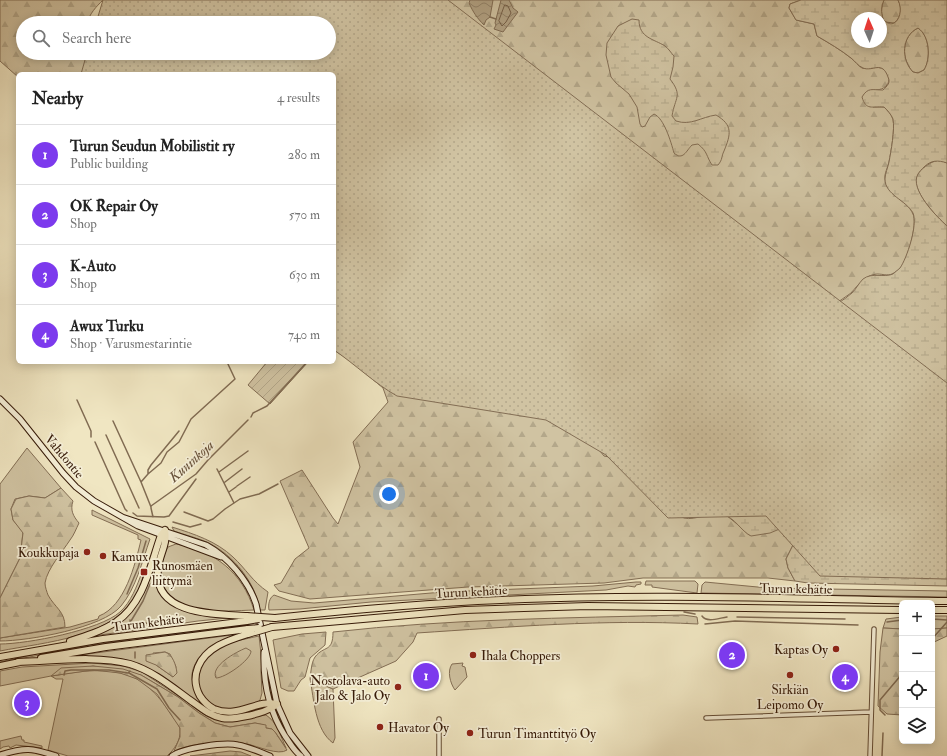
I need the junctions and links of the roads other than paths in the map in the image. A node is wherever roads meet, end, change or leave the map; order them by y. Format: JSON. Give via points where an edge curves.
{"nodes":[{"id":1,"x":0,"y":399,"type":"edge"},
{"id":2,"x":164,"y":534,"type":"junction"},
{"id":3,"x":947,"y":601,"type":"edge"},
{"id":4,"x":899,"y":610,"type":"edge"},
{"id":5,"x":935,"y":610,"type":"edge"},
{"id":6,"x":947,"y":610,"type":"edge"},
{"id":7,"x":247,"y":618,"type":"junction"},
{"id":8,"x":874,"y":629,"type":"dead end"},
{"id":9,"x":248,"y":632,"type":"junction"},
{"id":10,"x":56,"y":646,"type":"junction"},
{"id":11,"x":264,"y":647,"type":"junction"},
{"id":12,"x":0,"y":657,"type":"edge"},
{"id":13,"x":18,"y":662,"type":"junction"},
{"id":14,"x":0,"y":666,"type":"edge"},
{"id":15,"x":277,"y":704,"type":"junction"},
{"id":16,"x":270,"y":706,"type":"junction"},
{"id":17,"x":871,"y":712,"type":"junction"},
{"id":18,"x":706,"y":718,"type":"dead end"},
{"id":19,"x":439,"y":719,"type":"dead end"},
{"id":20,"x":302,"y":749,"type":"junction"},
{"id":21,"x":299,"y":754,"type":"edge"},
{"id":22,"x":0,"y":755,"type":"edge"},
{"id":23,"x":56,"y":756,"type":"edge"},
{"id":24,"x":172,"y":756,"type":"edge"},
{"id":25,"x":270,"y":756,"type":"edge"},
{"id":26,"x":291,"y":756,"type":"edge"},
{"id":27,"x":308,"y":756,"type":"edge"},
{"id":28,"x":439,"y":756,"type":"edge"},
{"id":29,"x":870,"y":756,"type":"edge"}],
"edges":[{"from":1,"to":2,"type":"street","name":"Vahdontie","via":[[20,419],[76,487],[122,517]]},
{"from":2,"to":7,"type":"highway","via":[[158,574],[161,588],[168,597],[178,605],[193,611]]},
{"from":2,"to":10,"type":"highway","via":[[144,587],[129,611],[108,627]]},
{"from":2,"to":11,"type":"street","name":"Vahdontie","via":[[206,545],[215,550],[241,575],[257,610]]},
{"from":3,"to":7,"type":"highway","name":"Turun kehätie","bridge":true,"via":[[594,597],[464,602],[277,618]]},
{"from":4,"to":9,"type":"highway","name":"Turun kehätie","bridge":true,"via":[[588,606],[465,610],[279,626]]},
{"from":5,"to":6,"type":"highway"},
{"from":7,"to":10,"type":"highway","name":"Turun kehätie"},
{"from":8,"to":17,"type":"street"},
{"from":9,"to":13,"type":"highway","name":"Turun kehätie","via":[[106,647]]},
{"from":9,"to":16,"type":"highway","via":[[206,654],[197,668],[197,689],[206,704],[224,712]]},
{"from":10,"to":12,"type":"highway","name":"Turun kehätie"},
{"from":11,"to":15,"type":"street","name":"Vahdontie"},
{"from":11,"to":16,"type":"street","name":"Vahdontie","via":[[264,672]]},
{"from":13,"to":14,"type":"highway","name":"Turun kehätie"},
{"from":13,"to":16,"type":"highway","via":[[122,662],[152,674],[200,707],[222,718],[238,718]]},
{"from":15,"to":16,"type":"highway"},
{"from":15,"to":20,"type":"street","name":"Vahdontie","via":[[290,733]]},
{"from":16,"to":21,"type":"street","name":"Vahdontie","via":[[278,724]]},
{"from":17,"to":18,"type":"street"},
{"from":17,"to":29,"type":"street"},
{"from":19,"to":28,"type":"street"},
{"from":20,"to":21,"type":"street"},
{"from":20,"to":27,"type":"street","name":"Vahdontie"},
{"from":21,"to":26,"type":"street"},
{"from":22,"to":23,"type":"street","via":[[26,749]]},
{"from":24,"to":25,"type":"street","via":[[185,750],[228,744],[244,746]]}]}
